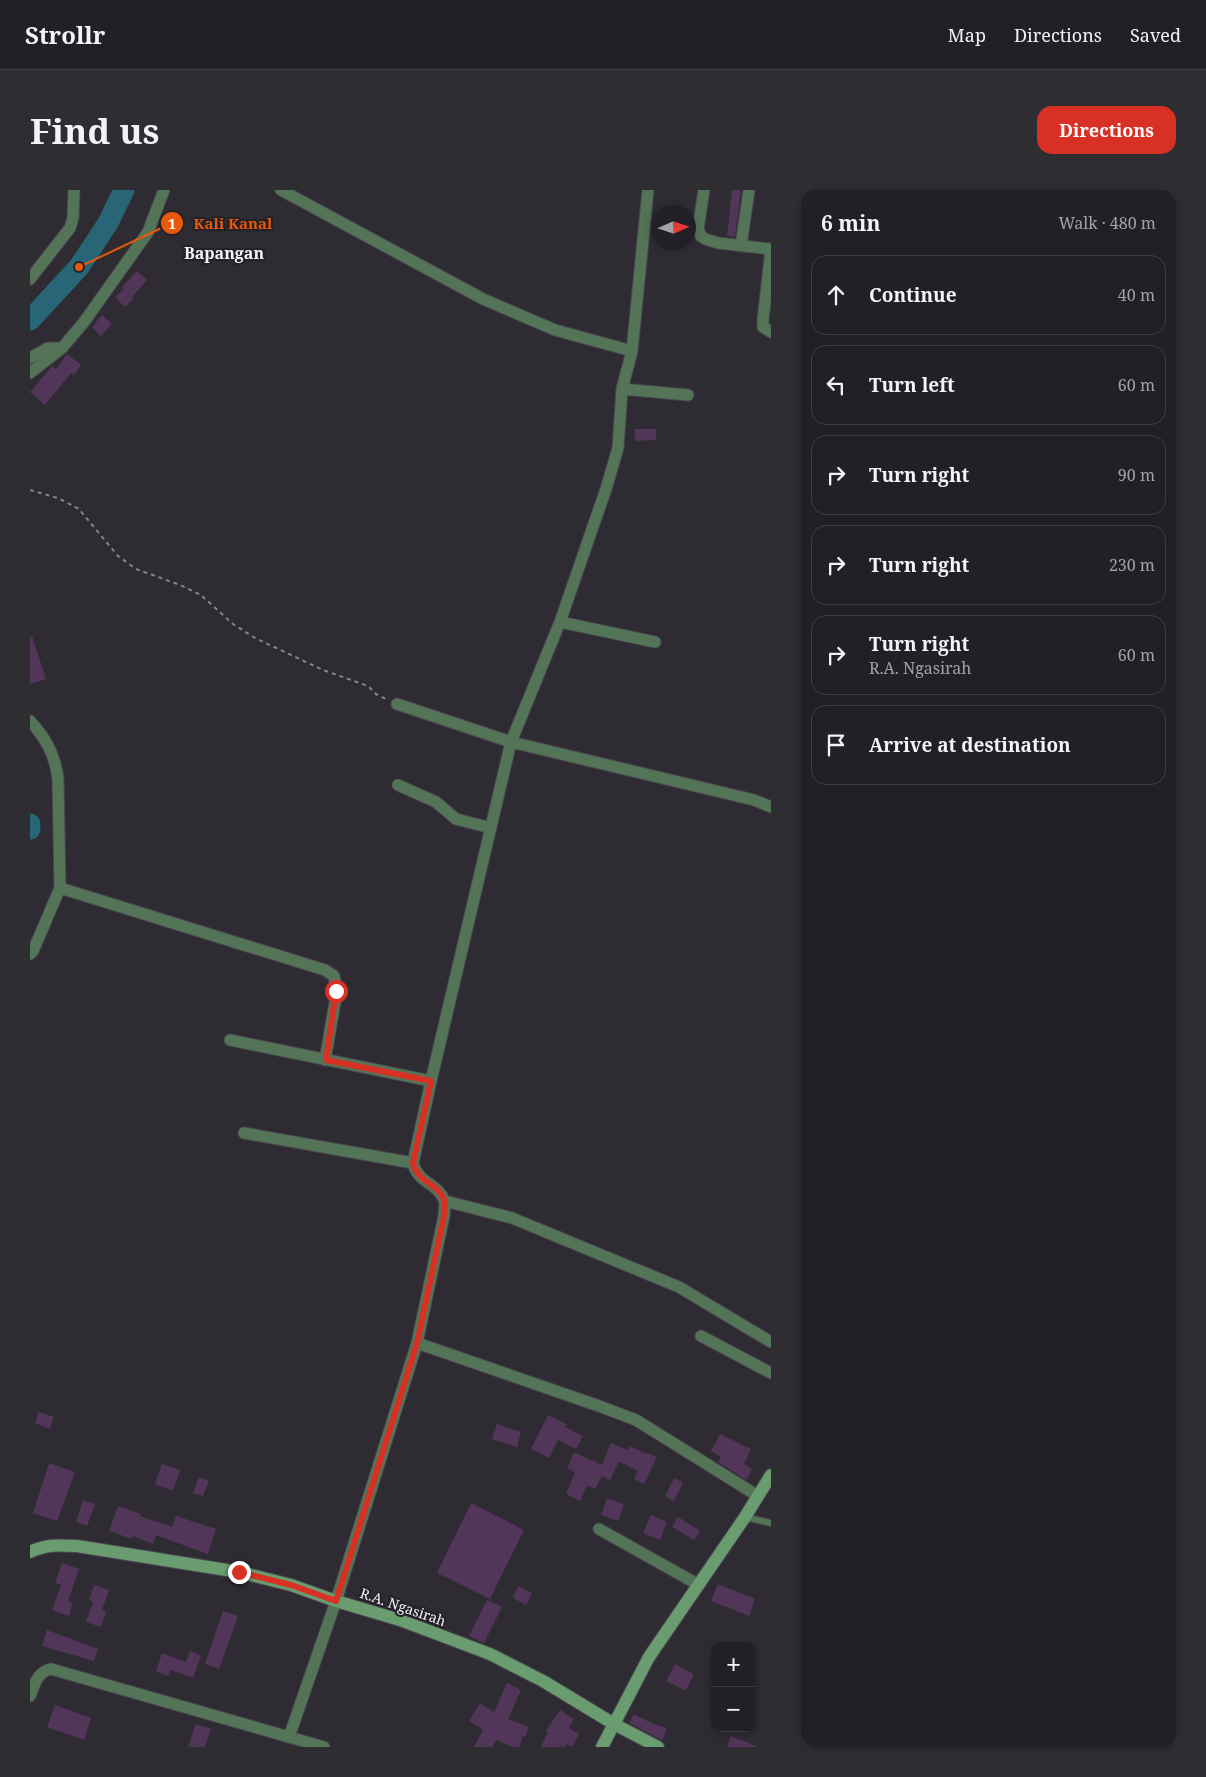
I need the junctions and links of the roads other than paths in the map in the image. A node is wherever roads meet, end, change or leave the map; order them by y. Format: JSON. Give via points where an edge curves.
{"nodes":[{"id":1,"x":74,"y":190,"type":"edge"},
{"id":2,"x":164,"y":190,"type":"edge"},
{"id":3,"x":281,"y":190,"type":"edge"},
{"id":4,"x":648,"y":190,"type":"edge"},
{"id":5,"x":704,"y":190,"type":"edge"},
{"id":6,"x":749,"y":190,"type":"edge"},
{"id":7,"x":740,"y":246,"type":"junction"},
{"id":8,"x":30,"y":279,"type":"edge"},
{"id":9,"x":771,"y":332,"type":"edge"},
{"id":10,"x":62,"y":348,"type":"junction"},
{"id":11,"x":632,"y":352,"type":"junction"},
{"id":12,"x":30,"y":358,"type":"edge"},
{"id":13,"x":30,"y":374,"type":"edge"},
{"id":14,"x":622,"y":389,"type":"junction"},
{"id":15,"x":688,"y":395,"type":"dead end"},
{"id":16,"x":560,"y":622,"type":"junction"},
{"id":17,"x":655,"y":642,"type":"dead end"},
{"id":18,"x":397,"y":704,"type":"road end"},
{"id":19,"x":30,"y":721,"type":"edge"},
{"id":20,"x":511,"y":742,"type":"junction"},
{"id":21,"x":398,"y":785,"type":"dead end"},
{"id":22,"x":771,"y":807,"type":"edge"},
{"id":23,"x":491,"y":828,"type":"junction"},
{"id":24,"x":60,"y":888,"type":"junction"},
{"id":25,"x":30,"y":954,"type":"edge"},
{"id":26,"x":230,"y":1040,"type":"dead end"},
{"id":27,"x":326,"y":1060,"type":"junction"},
{"id":28,"x":431,"y":1081,"type":"junction"},
{"id":29,"x":244,"y":1133,"type":"dead end"},
{"id":30,"x":413,"y":1163,"type":"junction"},
{"id":31,"x":445,"y":1201,"type":"junction"},
{"id":32,"x":702,"y":1336,"type":"dead end"},
{"id":33,"x":771,"y":1342,"type":"edge"},
{"id":34,"x":417,"y":1343,"type":"junction"},
{"id":35,"x":771,"y":1373,"type":"edge"},
{"id":36,"x":771,"y":1475,"type":"edge"},
{"id":37,"x":758,"y":1496,"type":"junction"},
{"id":38,"x":745,"y":1517,"type":"junction"},
{"id":39,"x":771,"y":1523,"type":"edge"},
{"id":40,"x":599,"y":1530,"type":"dead end"},
{"id":41,"x":30,"y":1552,"type":"edge"},
{"id":42,"x":699,"y":1585,"type":"junction"},
{"id":43,"x":336,"y":1601,"type":"junction"},
{"id":44,"x":30,"y":1696,"type":"edge"},
{"id":45,"x":614,"y":1724,"type":"junction"},
{"id":46,"x":289,"y":1737,"type":"junction"},
{"id":47,"x":324,"y":1747,"type":"edge"},
{"id":48,"x":602,"y":1747,"type":"edge"},
{"id":49,"x":658,"y":1747,"type":"edge"}],
"edges":[{"from":1,"to":8,"type":"street","via":[[70,228]]},
{"from":2,"to":10,"type":"street","via":[[148,232]]},
{"from":3,"to":11,"type":"street","via":[[483,299],[555,330]]},
{"from":4,"to":11,"type":"street"},
{"from":5,"to":7,"type":"street","via":[[698,229],[701,236],[718,243]]},
{"from":6,"to":7,"type":"street"},
{"from":7,"to":9,"type":"street","via":[[771,250],[763,320],[763,327]]},
{"from":10,"to":12,"type":"street","via":[[48,348]]},
{"from":10,"to":13,"type":"street"},
{"from":11,"to":14,"type":"street"},
{"from":14,"to":15,"type":"street"},
{"from":14,"to":16,"type":"street","via":[[618,448]]},
{"from":16,"to":17,"type":"street"},
{"from":16,"to":20,"type":"street"},
{"from":18,"to":20,"type":"street"},
{"from":19,"to":24,"type":"street","via":[[44,738],[57,768]]},
{"from":20,"to":22,"type":"street","via":[[754,800]]},
{"from":20,"to":23,"type":"street"},
{"from":21,"to":23,"type":"street","via":[[436,802],[456,819]]},
{"from":23,"to":28,"type":"street"},
{"from":24,"to":25,"type":"street"},
{"from":24,"to":27,"type":"street","via":[[324,970],[334,976],[336,991]]},
{"from":26,"to":27,"type":"street"},
{"from":27,"to":28,"type":"street"},
{"from":28,"to":30,"type":"street"},
{"from":29,"to":30,"type":"street"},
{"from":30,"to":31,"type":"street","via":[[416,1174],[440,1192]]},
{"from":31,"to":33,"type":"street","via":[[512,1218],[679,1287]]},
{"from":31,"to":34,"type":"street"},
{"from":32,"to":35,"type":"street"},
{"from":34,"to":37,"type":"street","via":[[636,1420]]},
{"from":34,"to":43,"type":"street"},
{"from":36,"to":37,"type":"street"},
{"from":37,"to":38,"type":"street"},
{"from":38,"to":39,"type":"lane"},
{"from":38,"to":42,"type":"street"},
{"from":40,"to":42,"type":"street"},
{"from":41,"to":43,"type":"street","name":"R.A. Ngasirah","via":[[40,1547],[77,1546],[239,1572]]},
{"from":42,"to":45,"type":"street","via":[[649,1657]]},
{"from":43,"to":45,"type":"street","name":"R.A. Ngasirah","via":[[400,1620],[490,1654]]},
{"from":43,"to":46,"type":"street"},
{"from":44,"to":46,"type":"street","via":[[37,1678],[51,1669]]},
{"from":45,"to":48,"type":"street"},
{"from":45,"to":49,"type":"street","name":"R.A. Ngasirah"},
{"from":46,"to":47,"type":"street"}]}
